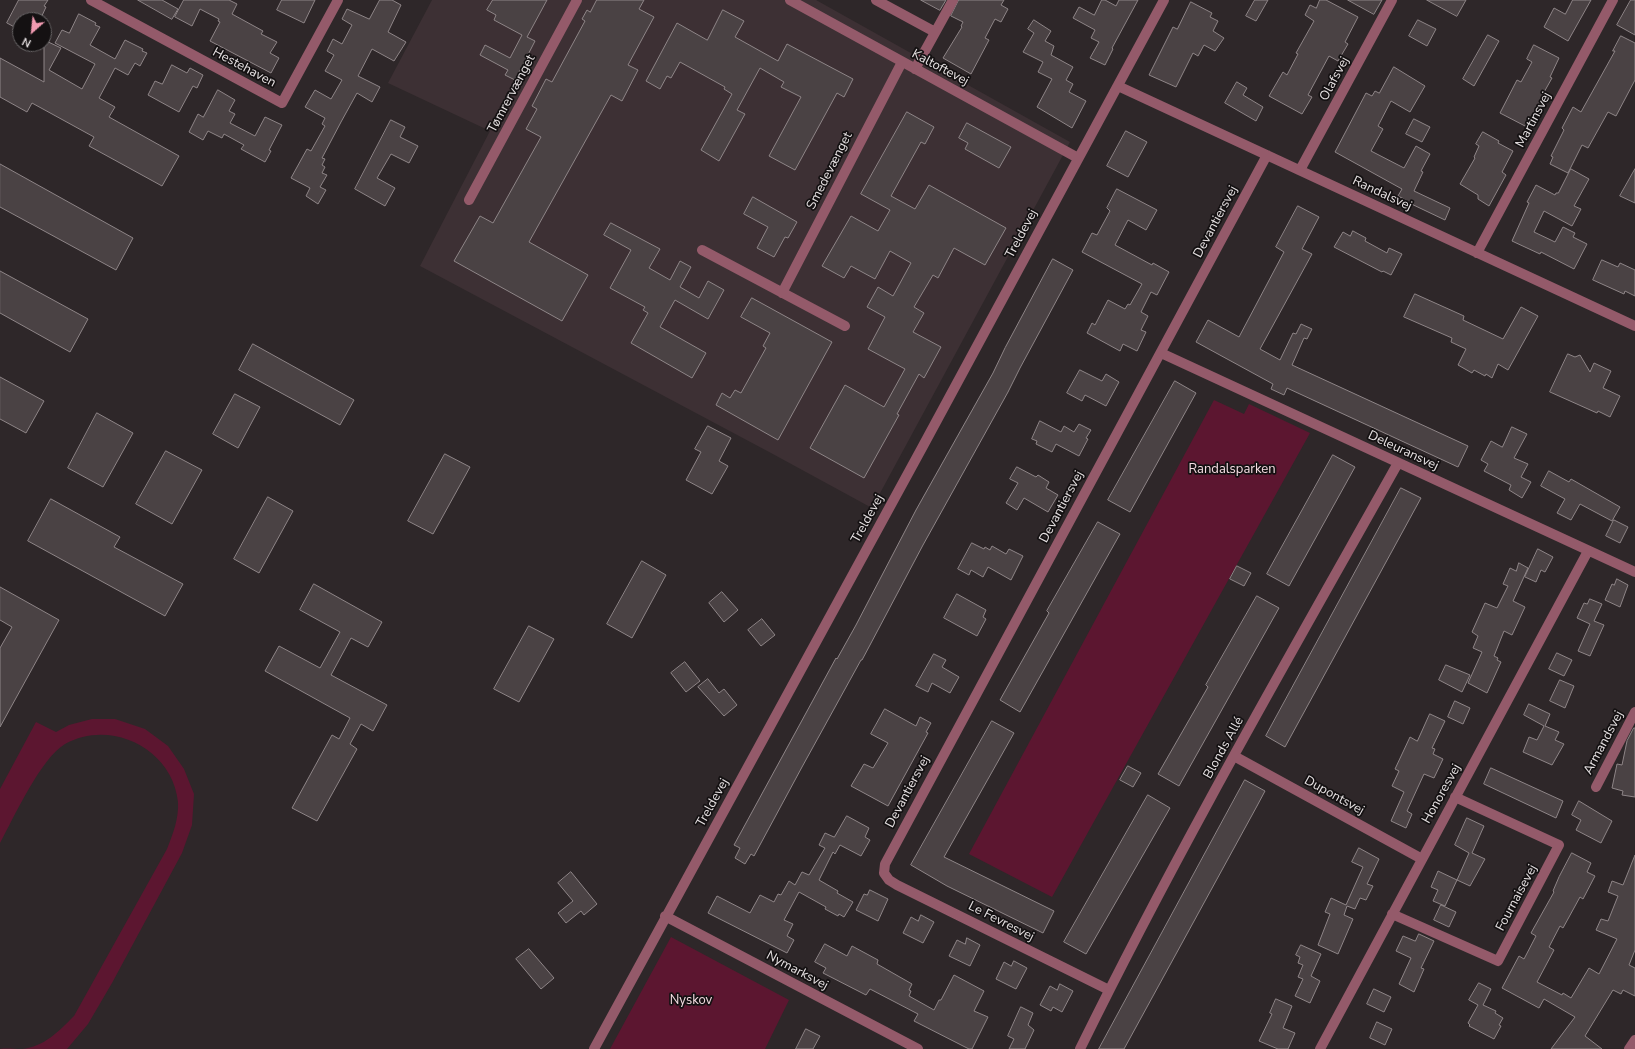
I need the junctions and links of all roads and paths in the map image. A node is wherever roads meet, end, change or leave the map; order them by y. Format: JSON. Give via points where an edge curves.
{"nodes":[{"id":1,"x":91,"y":0,"type":"edge"},
{"id":2,"x":338,"y":0,"type":"edge"},
{"id":3,"x":577,"y":0,"type":"edge"},
{"id":4,"x":790,"y":0,"type":"edge"},
{"id":5,"x":876,"y":0,"type":"edge"},
{"id":6,"x":953,"y":0,"type":"edge"},
{"id":7,"x":1164,"y":0,"type":"edge"},
{"id":8,"x":1392,"y":0,"type":"edge"},
{"id":9,"x":1613,"y":0,"type":"edge"},
{"id":10,"x":936,"y":32,"type":"junction"},
{"id":11,"x":902,"y":62,"type":"junction"},
{"id":12,"x":915,"y":69,"type":"junction"},
{"id":13,"x":1118,"y":86,"type":"junction"},
{"id":14,"x":1267,"y":155,"type":"junction"},
{"id":15,"x":1078,"y":158,"type":"junction"},
{"id":16,"x":1300,"y":170,"type":"junction"},
{"id":17,"x":469,"y":200,"type":"dead end"},
{"id":18,"x":702,"y":250,"type":"dead end"},
{"id":19,"x":1477,"y":253,"type":"junction"},
{"id":20,"x":782,"y":292,"type":"junction"},
{"id":21,"x":845,"y":326,"type":"dead end"},
{"id":22,"x":1635,"y":326,"type":"edge"},
{"id":23,"x":1161,"y":353,"type":"junction"},
{"id":24,"x":1398,"y":463,"type":"junction"},
{"id":25,"x":1588,"y":551,"type":"junction"},
{"id":26,"x":1635,"y":572,"type":"edge"},
{"id":27,"x":1635,"y":712,"type":"edge"},
{"id":28,"x":1234,"y":756,"type":"junction"},
{"id":29,"x":1596,"y":786,"type":"dead end"},
{"id":30,"x":1456,"y":797,"type":"junction"},
{"id":31,"x":1422,"y":858,"type":"junction"},
{"id":32,"x":884,"y":873,"type":"joint"},
{"id":33,"x":1392,"y":914,"type":"junction"},
{"id":34,"x":665,"y":916,"type":"junction"},
{"id":35,"x":1109,"y":990,"type":"junction"},
{"id":36,"x":1635,"y":1040,"type":"edge"},
{"id":37,"x":594,"y":1049,"type":"edge"},
{"id":38,"x":918,"y":1049,"type":"edge"},
{"id":39,"x":1080,"y":1049,"type":"edge"},
{"id":40,"x":1320,"y":1049,"type":"edge"},
{"id":41,"x":1629,"y":1049,"type":"edge"}],
"edges":[{"from":1,"to":2,"type":"street","name":"Hestehaven","via":[[282,103]]},
{"from":3,"to":17,"type":"street","name":"Tømrervænget"},
{"from":4,"to":11,"type":"street","name":"Kaltoftevej"},
{"from":5,"to":10,"type":"street"},
{"from":6,"to":10,"type":"street"},
{"from":7,"to":13,"type":"street","name":"Treldevej"},
{"from":8,"to":16,"type":"street","name":"Olafsvej"},
{"from":9,"to":19,"type":"street","name":"Martinsvej"},
{"from":10,"to":12,"type":"street"},
{"from":11,"to":12,"type":"street","name":"Kaltoftevej"},
{"from":11,"to":20,"type":"street","name":"Smedevænget"},
{"from":12,"to":15,"type":"street","name":"Kaltoftevej"},
{"from":13,"to":14,"type":"street","name":"Randalsvej"},
{"from":13,"to":15,"type":"street","name":"Treldevej"},
{"from":14,"to":16,"type":"street","name":"Randalsvej"},
{"from":14,"to":23,"type":"street","name":"Devantiersvej"},
{"from":15,"to":34,"type":"street","name":"Treldevej"},
{"from":16,"to":19,"type":"street","name":"Randalsvej"},
{"from":18,"to":20,"type":"street"},
{"from":19,"to":22,"type":"street","name":"Randalsvej"},
{"from":20,"to":21,"type":"street"},
{"from":23,"to":24,"type":"street","name":"Deleuransvej"},
{"from":23,"to":32,"type":"street","name":"Devantiersvej","via":[[888,856]]},
{"from":24,"to":25,"type":"street","name":"Deleuransvej"},
{"from":24,"to":28,"type":"street","name":"Blonds Allé"},
{"from":25,"to":26,"type":"street","name":"Deleuransvej"},
{"from":25,"to":30,"type":"street","name":"Honoresvej"},
{"from":27,"to":29,"type":"street","name":"Armandsvej"},
{"from":28,"to":31,"type":"street","name":"Dupontsvej"},
{"from":28,"to":35,"type":"street","name":"Blonds Allé"},
{"from":30,"to":31,"type":"street","name":"Honoresvej"},
{"from":30,"to":33,"type":"street","name":"Fournaisevej","via":[[1559,845],[1498,961]]},
{"from":31,"to":33,"type":"street","name":"Honoresvej"},
{"from":32,"to":35,"type":"street","name":"Le Fevresvej","via":[[889,880]]},
{"from":33,"to":40,"type":"street","name":"Honoresvej"},
{"from":34,"to":37,"type":"street","name":"Treldevej"},
{"from":34,"to":38,"type":"street","name":"Nymarksvej"},
{"from":35,"to":39,"type":"street","name":"Blonds Allé"},
{"from":36,"to":41,"type":"street"}]}
